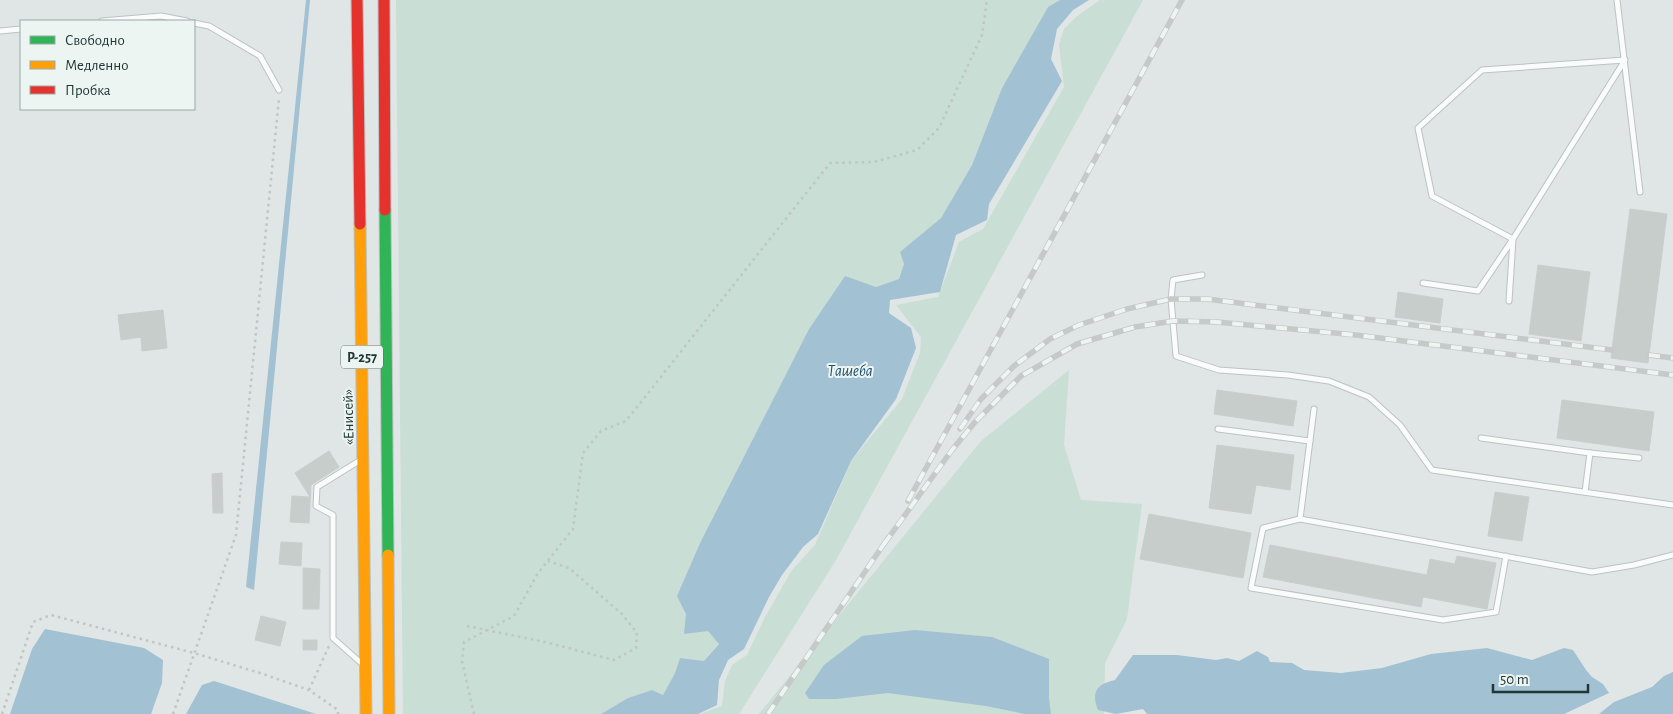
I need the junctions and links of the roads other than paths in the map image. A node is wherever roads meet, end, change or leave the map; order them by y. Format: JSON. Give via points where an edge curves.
{"nodes":[{"id":1,"x":357,"y":0,"type":"edge"},
{"id":2,"x":384,"y":0,"type":"edge"},
{"id":3,"x":1617,"y":0,"type":"edge"},
{"id":4,"x":114,"y":20,"type":"edge"},
{"id":5,"x":181,"y":20,"type":"edge"},
{"id":6,"x":195,"y":23,"type":"edge"},
{"id":7,"x":20,"y":29,"type":"edge"},
{"id":8,"x":0,"y":31,"type":"edge"},
{"id":9,"x":1625,"y":60,"type":"junction"},
{"id":10,"x":280,"y":90,"type":"road end"},
{"id":11,"x":1640,"y":192,"type":"dead end"},
{"id":12,"x":1513,"y":239,"type":"junction"},
{"id":13,"x":1202,"y":275,"type":"dead end"},
{"id":14,"x":1423,"y":283,"type":"dead end"},
{"id":15,"x":1510,"y":301,"type":"dead end"},
{"id":16,"x":1314,"y":409,"type":"dead end"},
{"id":17,"x":1218,"y":429,"type":"dead end"},
{"id":18,"x":1481,"y":438,"type":"dead end"},
{"id":19,"x":1310,"y":442,"type":"junction"},
{"id":20,"x":1590,"y":453,"type":"junction"},
{"id":21,"x":364,"y":458,"type":"junction"},
{"id":22,"x":1639,"y":458,"type":"dead end"},
{"id":23,"x":1585,"y":492,"type":"junction"},
{"id":24,"x":1673,"y":505,"type":"edge"},
{"id":25,"x":1300,"y":520,"type":"junction"},
{"id":26,"x":1673,"y":555,"type":"edge"},
{"id":27,"x":1506,"y":556,"type":"junction"},
{"id":28,"x":365,"y":666,"type":"junction"},
{"id":29,"x":366,"y":714,"type":"edge"},
{"id":30,"x":389,"y":714,"type":"edge"}],
"edges":[{"from":1,"to":21,"type":"highway","name":"«Енисей»","number":"Р-257"},
{"from":2,"to":30,"type":"highway","number":"Р-257"},
{"from":3,"to":9,"type":"lane"},
{"from":4,"to":5,"type":"lane","via":[[160,16]]},
{"from":6,"to":10,"type":"lane","via":[[209,26],[260,56]]},
{"from":7,"to":8,"type":"lane"},
{"from":9,"to":11,"type":"lane"},
{"from":9,"to":12,"type":"lane"},
{"from":9,"to":12,"type":"lane","via":[[1482,70],[1418,128],[1432,196]]},
{"from":12,"to":14,"type":"lane","via":[[1478,291]]},
{"from":12,"to":15,"type":"lane"},
{"from":13,"to":23,"type":"lane","via":[[1173,280],[1171,299],[1176,356],[1219,370],[1329,381],[1369,397],[1400,425],[1432,470]]},
{"from":16,"to":19,"type":"lane"},
{"from":17,"to":19,"type":"lane"},
{"from":18,"to":20,"type":"lane"},
{"from":19,"to":25,"type":"lane"},
{"from":20,"to":22,"type":"lane"},
{"from":20,"to":23,"type":"lane"},
{"from":21,"to":28,"type":"highway","name":"«Енисей»","number":"Р-257"},
{"from":21,"to":28,"type":"lane","via":[[317,487],[316,506],[333,515],[333,638]]},
{"from":23,"to":24,"type":"lane"},
{"from":25,"to":27,"type":"lane"},
{"from":25,"to":27,"type":"lane","via":[[1263,528],[1251,588],[1443,620],[1496,612]]},
{"from":26,"to":27,"type":"lane","via":[[1592,572]]},
{"from":28,"to":29,"type":"highway","name":"«Енисей»","number":"Р-257"}]}
